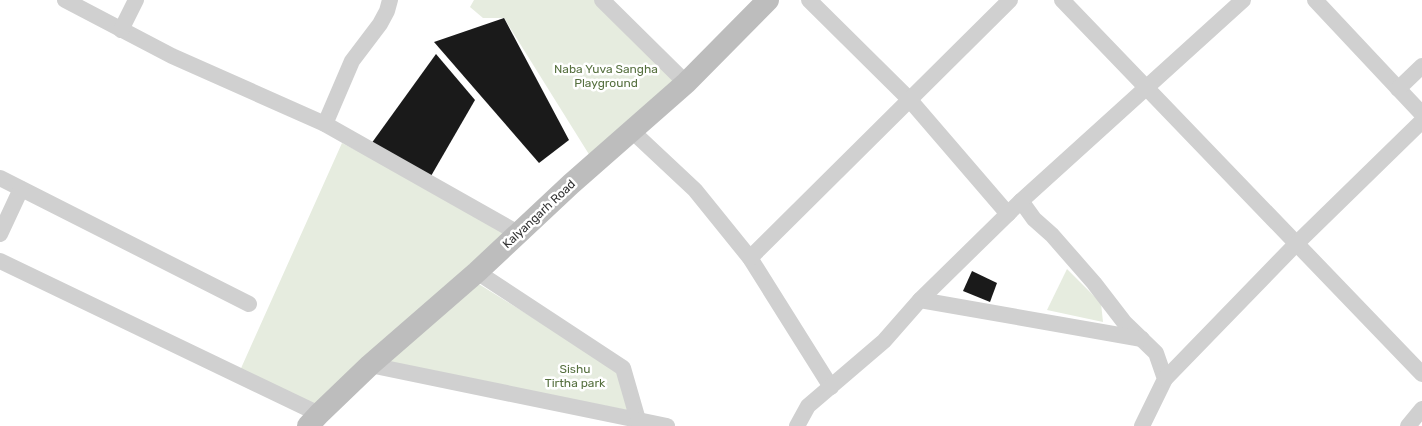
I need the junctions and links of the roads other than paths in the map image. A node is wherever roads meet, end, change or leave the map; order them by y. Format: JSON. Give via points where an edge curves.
{"nodes":[{"id":1,"x":65,"y":0,"type":"edge"},
{"id":2,"x":136,"y":0,"type":"edge"},
{"id":3,"x":390,"y":0,"type":"edge"},
{"id":4,"x":602,"y":0,"type":"edge"},
{"id":5,"x":768,"y":0,"type":"edge"},
{"id":6,"x":809,"y":0,"type":"edge"},
{"id":7,"x":1010,"y":0,"type":"edge"},
{"id":8,"x":1062,"y":0,"type":"edge"},
{"id":9,"x":1243,"y":0,"type":"edge"},
{"id":10,"x":1315,"y":0,"type":"edge"},
{"id":11,"x":121,"y":30,"type":"junction"},
{"id":12,"x":1422,"y":66,"type":"edge"},
{"id":13,"x":686,"y":83,"type":"junction"},
{"id":14,"x":1146,"y":87,"type":"junction"},
{"id":15,"x":1398,"y":89,"type":"junction"},
{"id":16,"x":909,"y":99,"type":"junction"},
{"id":17,"x":1422,"y":114,"type":"edge"},
{"id":18,"x":1422,"y":121,"type":"edge"},
{"id":19,"x":325,"y":124,"type":"junction"},
{"id":20,"x":632,"y":131,"type":"junction"},
{"id":21,"x":0,"y":178,"type":"edge"},
{"id":22,"x":21,"y":189,"type":"junction"},
{"id":23,"x":1021,"y":201,"type":"junction"},
{"id":24,"x":1008,"y":214,"type":"junction"},
{"id":25,"x":518,"y":233,"type":"junction"},
{"id":26,"x":0,"y":234,"type":"edge"},
{"id":27,"x":1296,"y":244,"type":"junction"},
{"id":28,"x":750,"y":258,"type":"junction"},
{"id":29,"x":0,"y":261,"type":"edge"},
{"id":30,"x":477,"y":272,"type":"junction"},
{"id":31,"x":920,"y":300,"type":"junction"},
{"id":32,"x":248,"y":304,"type":"dead end"},
{"id":33,"x":1142,"y":339,"type":"junction"},
{"id":34,"x":370,"y":364,"type":"junction"},
{"id":35,"x":1422,"y":374,"type":"edge"},
{"id":36,"x":1165,"y":379,"type":"junction"},
{"id":37,"x":831,"y":386,"type":"junction"},
{"id":38,"x":1422,"y":409,"type":"edge"},
{"id":39,"x":314,"y":420,"type":"edge"},
{"id":40,"x":638,"y":420,"type":"junction"},
{"id":41,"x":667,"y":426,"type":"edge"},
{"id":42,"x":797,"y":426,"type":"edge"},
{"id":43,"x":1142,"y":426,"type":"edge"},
{"id":44,"x":1408,"y":426,"type":"edge"}],
"edges":[{"from":1,"to":11,"type":"street"},
{"from":2,"to":11,"type":"street"},
{"from":3,"to":19,"type":"street","via":[[380,24],[352,61]]},
{"from":4,"to":13,"type":"street"},
{"from":5,"to":13,"type":"main road","name":"Kalyangarh Road"},
{"from":6,"to":16,"type":"street"},
{"from":7,"to":16,"type":"street"},
{"from":8,"to":14,"type":"street"},
{"from":9,"to":14,"type":"street"},
{"from":10,"to":15,"type":"street"},
{"from":11,"to":19,"type":"street"},
{"from":12,"to":15,"type":"street"},
{"from":13,"to":20,"type":"main road","name":"Kalyangarh Road"},
{"from":14,"to":23,"type":"street"},
{"from":14,"to":27,"type":"street"},
{"from":15,"to":17,"type":"street"},
{"from":16,"to":24,"type":"street"},
{"from":16,"to":28,"type":"street"},
{"from":18,"to":27,"type":"street"},
{"from":19,"to":25,"type":"street"},
{"from":20,"to":25,"type":"main road","name":"Kalyangarh Road"},
{"from":20,"to":28,"type":"street","via":[[695,190]]},
{"from":21,"to":22,"type":"street"},
{"from":22,"to":26,"type":"street"},
{"from":22,"to":32,"type":"street"},
{"from":23,"to":24,"type":"street"},
{"from":23,"to":33,"type":"street"},
{"from":24,"to":31,"type":"street"},
{"from":25,"to":30,"type":"main road","name":"Kalyangarh Road"},
{"from":27,"to":35,"type":"street"},
{"from":27,"to":36,"type":"street"},
{"from":28,"to":37,"type":"street"},
{"from":29,"to":39,"type":"street"},
{"from":30,"to":34,"type":"main road","name":"Kalyangarh Road"},
{"from":30,"to":40,"type":"street","via":[[623,368]]},
{"from":31,"to":33,"type":"street"},
{"from":31,"to":37,"type":"street","via":[[884,341]]},
{"from":33,"to":36,"type":"street","via":[[1156,353]]},
{"from":34,"to":39,"type":"main road","name":"Kalyangarh Road"},
{"from":34,"to":40,"type":"street"},
{"from":36,"to":43,"type":"street"},
{"from":37,"to":42,"type":"street","via":[[808,406]]},
{"from":38,"to":44,"type":"street"},
{"from":40,"to":41,"type":"street"}]}
